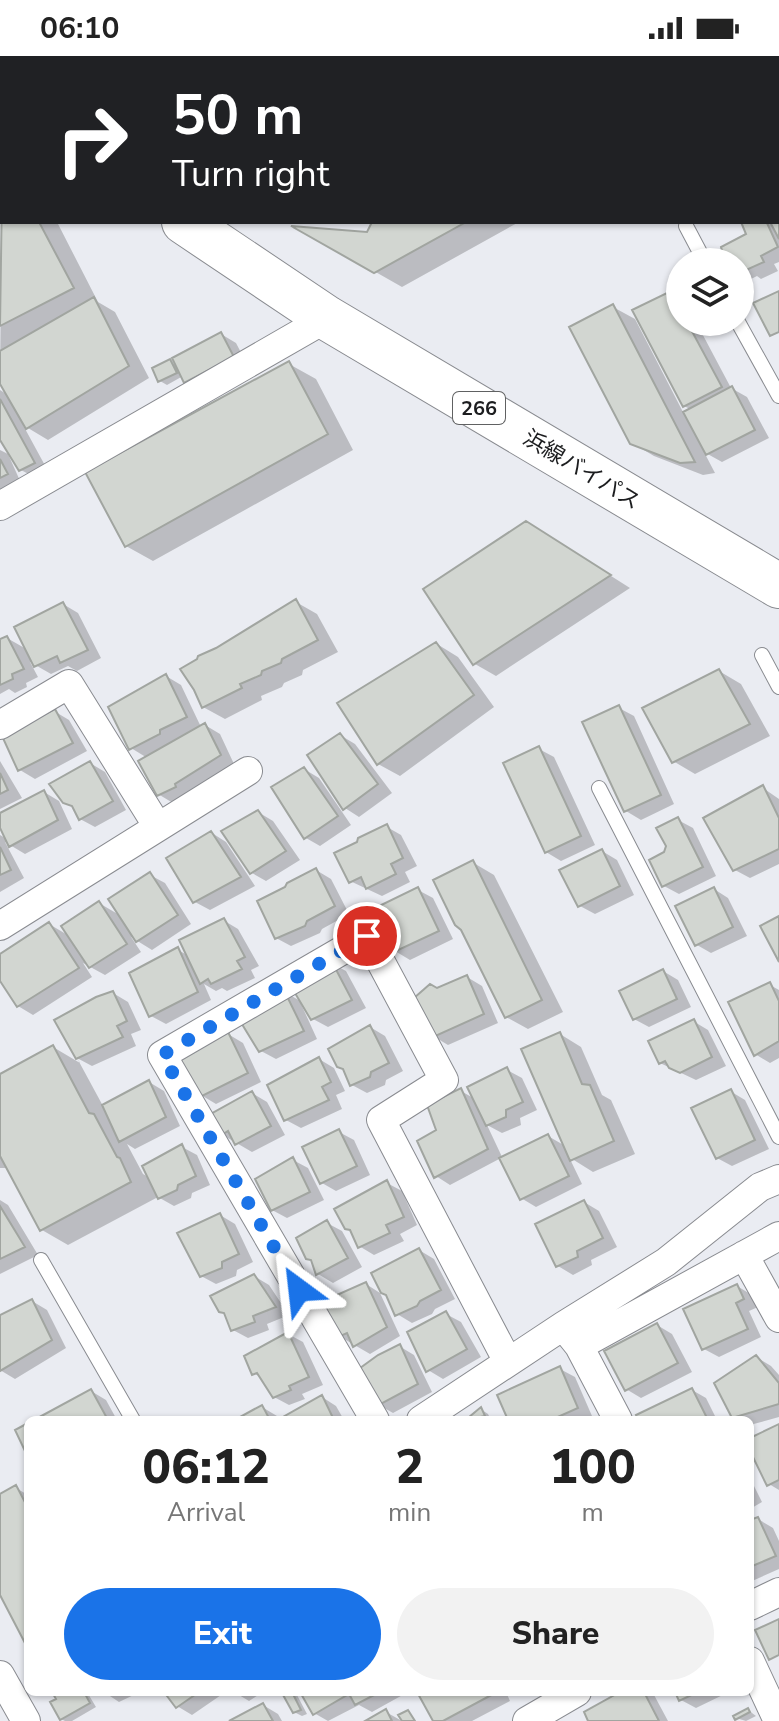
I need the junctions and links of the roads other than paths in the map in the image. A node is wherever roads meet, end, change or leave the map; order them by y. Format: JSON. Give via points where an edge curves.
{"nodes":[{"id":1,"x":187,"y":224,"type":"edge"},
{"id":2,"x":686,"y":226,"type":"dead end"},
{"id":3,"x":698,"y":248,"type":"edge"},
{"id":4,"x":327,"y":318,"type":"junction"},
{"id":5,"x":746,"y":336,"type":"edge"},
{"id":6,"x":779,"y":396,"type":"edge"},
{"id":7,"x":0,"y":506,"type":"edge"},
{"id":8,"x":778,"y":583,"type":"edge"},
{"id":9,"x":762,"y":655,"type":"dead end"},
{"id":10,"x":779,"y":687,"type":"edge"},
{"id":11,"x":0,"y":725,"type":"edge"},
{"id":12,"x":248,"y":771,"type":"dead end"},
{"id":13,"x":599,"y":788,"type":"dead end"},
{"id":14,"x":158,"y":827,"type":"junction"},
{"id":15,"x":0,"y":926,"type":"edge"},
{"id":16,"x":779,"y":1137,"type":"edge"},
{"id":17,"x":779,"y":1179,"type":"edge"},
{"id":18,"x":779,"y":1236,"type":"edge"},
{"id":19,"x":744,"y":1255,"type":"junction"},
{"id":20,"x":41,"y":1260,"type":"dead end"},
{"id":21,"x":779,"y":1318,"type":"edge"},
{"id":22,"x":571,"y":1336,"type":"junction"},
{"id":23,"x":508,"y":1362,"type":"junction"},
{"id":24,"x":131,"y":1416,"type":"edge"},
{"id":25,"x":373,"y":1416,"type":"edge"},
{"id":26,"x":427,"y":1416,"type":"edge"},
{"id":27,"x":616,"y":1416,"type":"edge"},
{"id":28,"x":779,"y":1592,"type":"edge"},
{"id":29,"x":754,"y":1604,"type":"edge"},
{"id":30,"x":754,"y":1670,"type":"edge"},
{"id":31,"x":9,"y":1686,"type":"edge"},
{"id":32,"x":570,"y":1696,"type":"edge"},
{"id":33,"x":26,"y":1721,"type":"edge"},
{"id":34,"x":527,"y":1721,"type":"edge"},
{"id":35,"x":778,"y":1721,"type":"edge"}],
"edges":[{"from":1,"to":4,"type":"highway","name":"浜線バイパス","number":"266"},
{"from":2,"to":3,"type":"lane"},
{"from":4,"to":7,"type":"street"},
{"from":4,"to":8,"type":"highway","name":"浜線バイパス","number":"266"},
{"from":5,"to":6,"type":"lane"},
{"from":9,"to":10,"type":"lane"},
{"from":11,"to":14,"type":"street","via":[[69,684]]},
{"from":12,"to":14,"type":"street"},
{"from":13,"to":16,"type":"lane"},
{"from":14,"to":15,"type":"street"},
{"from":17,"to":22,"type":"street","via":[[760,1187]]},
{"from":18,"to":19,"type":"street"},
{"from":19,"to":21,"type":"street"},
{"from":19,"to":22,"type":"street"},
{"from":20,"to":24,"type":"lane"},
{"from":22,"to":23,"type":"street"},
{"from":22,"to":27,"type":"street"},
{"from":23,"to":25,"type":"street","via":[[381,1120],[444,1080],[367,936],[162,1055]]},
{"from":23,"to":26,"type":"street"},
{"from":28,"to":29,"type":"street"},
{"from":30,"to":35,"type":"street"},
{"from":31,"to":33,"type":"street"},
{"from":32,"to":34,"type":"street"}]}
